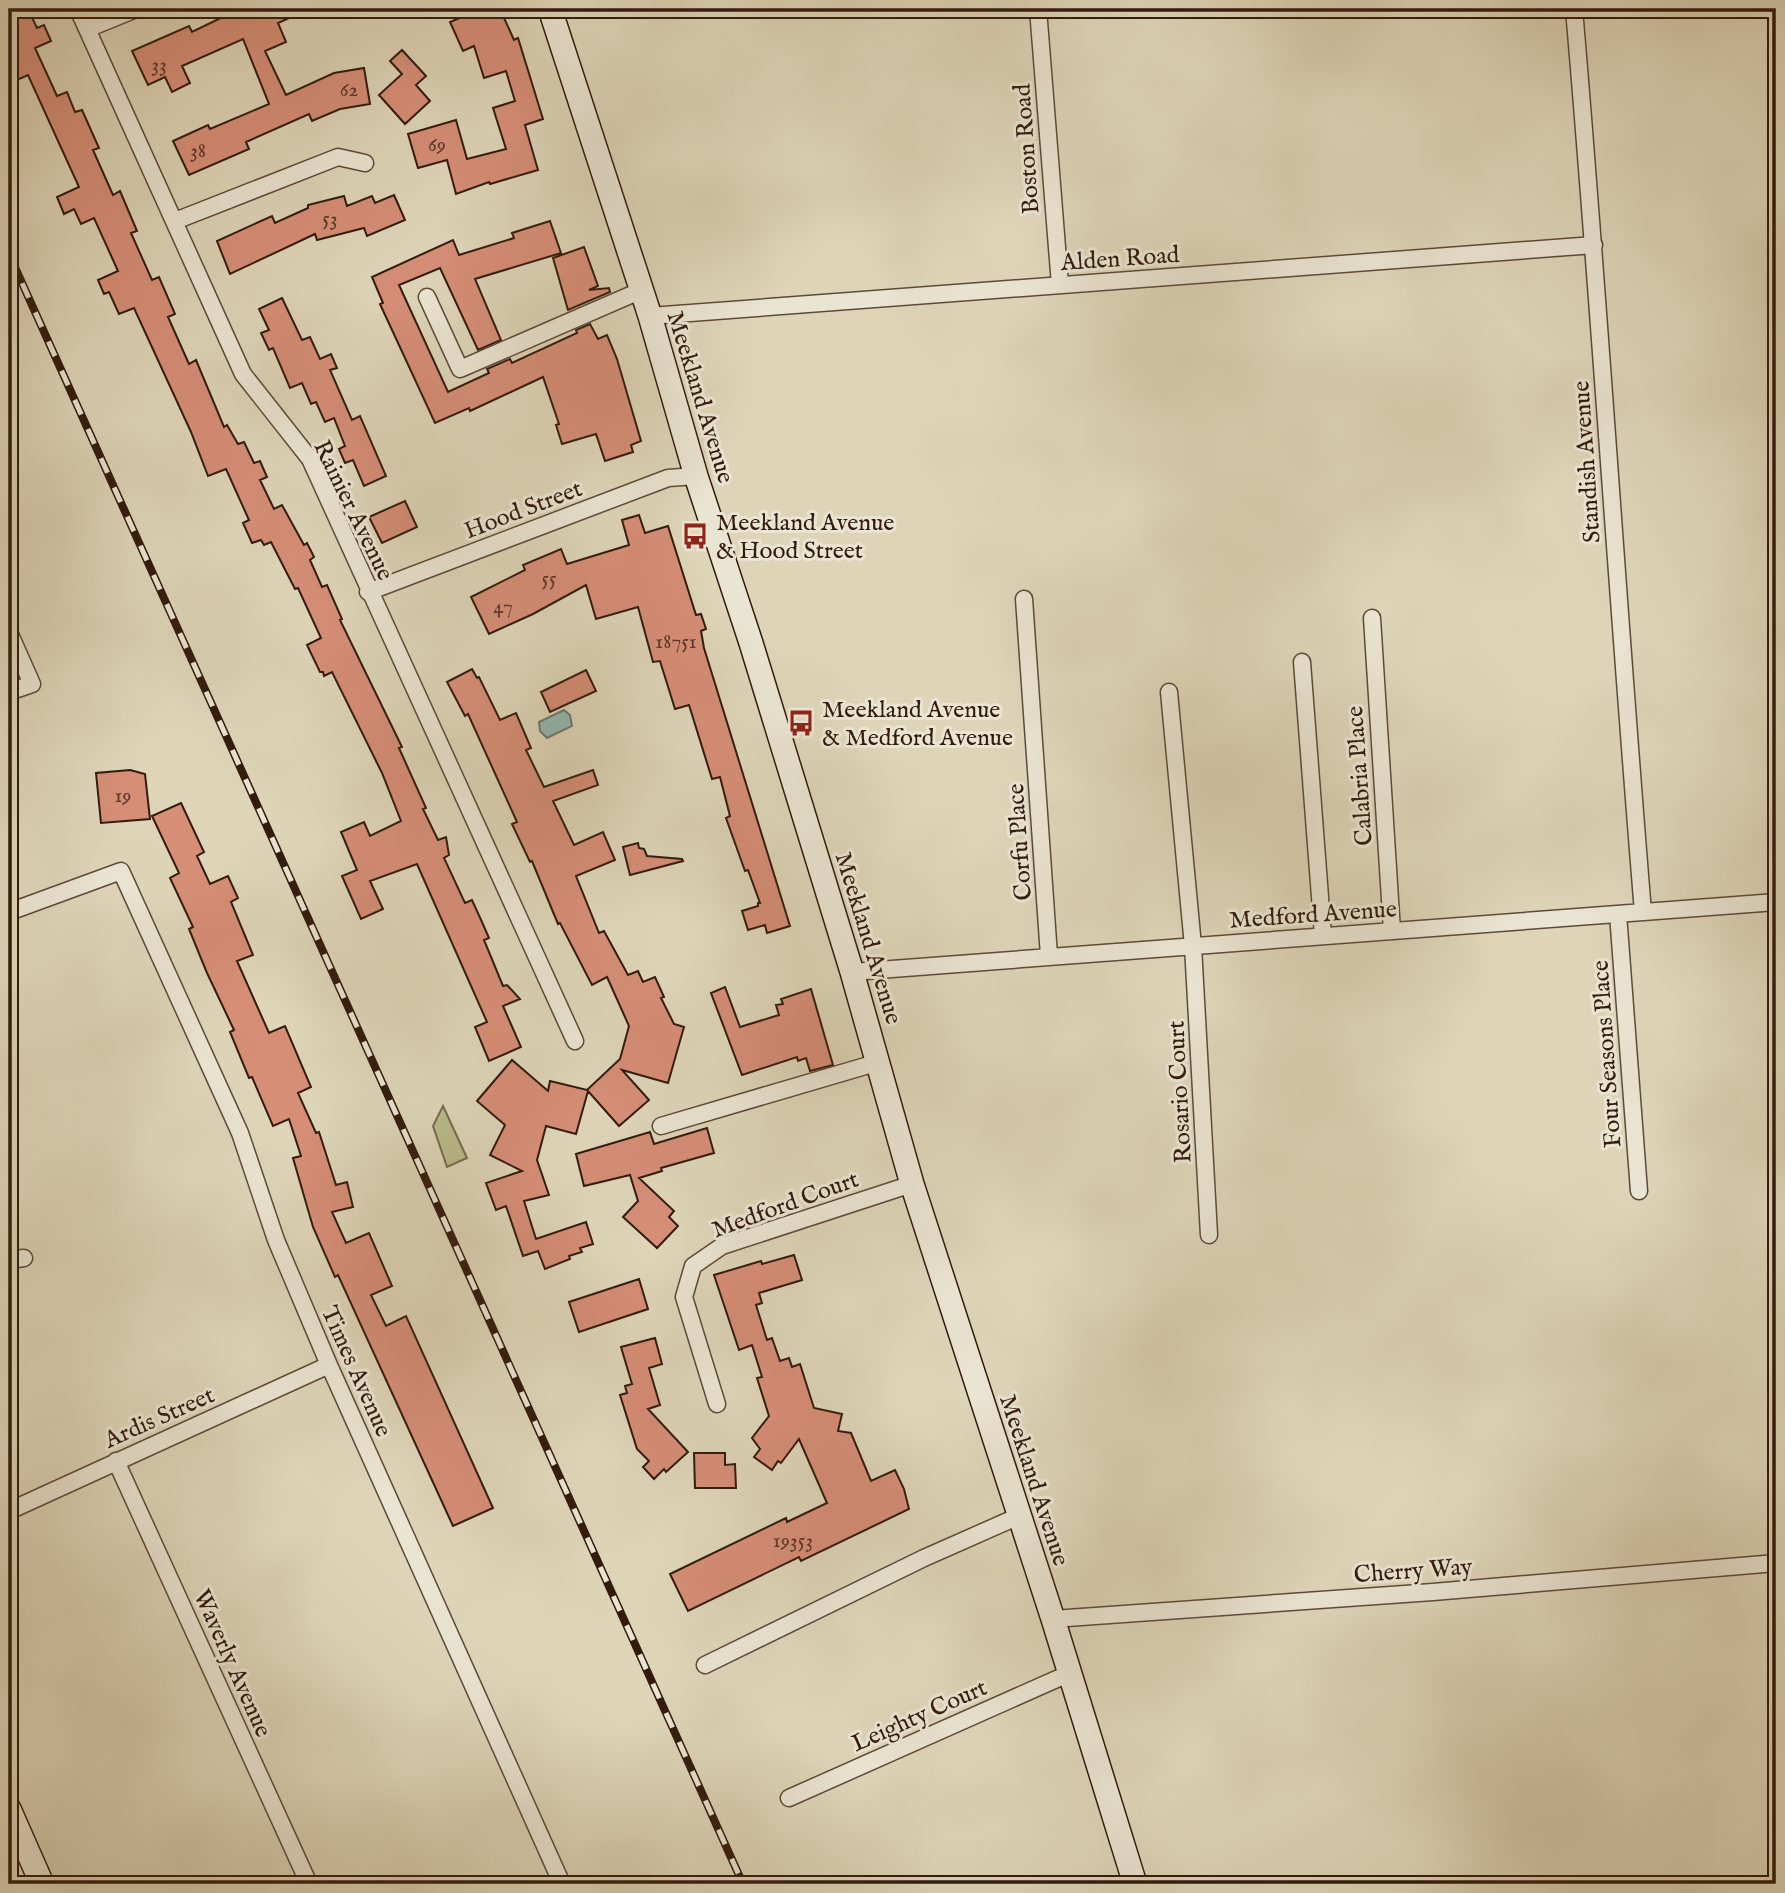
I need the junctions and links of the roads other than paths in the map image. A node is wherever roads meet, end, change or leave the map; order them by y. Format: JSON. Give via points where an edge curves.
{"nodes":[{"id":1,"x":78,"y":9,"type":"edge"},
{"id":2,"x":136,"y":9,"type":"edge"},
{"id":3,"x":550,"y":9,"type":"edge"},
{"id":4,"x":1038,"y":9,"type":"edge"},
{"id":5,"x":1574,"y":9,"type":"edge"},
{"id":6,"x":87,"y":29,"type":"junction"},
{"id":7,"x":365,"y":163,"type":"dead end"},
{"id":8,"x":175,"y":221,"type":"junction"},
{"id":9,"x":1594,"y":245,"type":"junction"},
{"id":10,"x":1060,"y":285,"type":"junction"},
{"id":11,"x":642,"y":290,"type":"junction"},
{"id":12,"x":427,"y":297,"type":"dead end"},
{"id":13,"x":650,"y":316,"type":"junction"},
{"id":14,"x":696,"y":476,"type":"junction"},
{"id":15,"x":368,"y":592,"type":"junction"},
{"id":16,"x":1024,"y":599,"type":"dead end"},
{"id":17,"x":1372,"y":618,"type":"dead end"},
{"id":18,"x":9,"y":632,"type":"edge"},
{"id":19,"x":1302,"y":662,"type":"dead end"},
{"id":20,"x":9,"y":692,"type":"edge"},
{"id":21,"x":1168,"y":692,"type":"dead end"},
{"id":22,"x":1776,"y":902,"type":"edge"},
{"id":23,"x":9,"y":912,"type":"edge"},
{"id":24,"x":1643,"y":912,"type":"junction"},
{"id":25,"x":1618,"y":914,"type":"junction"},
{"id":26,"x":1392,"y":931,"type":"junction"},
{"id":27,"x":1323,"y":936,"type":"junction"},
{"id":28,"x":1194,"y":946,"type":"junction"},
{"id":29,"x":1049,"y":956,"type":"junction"},
{"id":30,"x":852,"y":972,"type":"junction"},
{"id":31,"x":575,"y":1041,"type":"dead end"},
{"id":32,"x":879,"y":1062,"type":"junction"},
{"id":33,"x":661,"y":1126,"type":"dead end"},
{"id":34,"x":912,"y":1184,"type":"junction"},
{"id":35,"x":1639,"y":1191,"type":"dead end"},
{"id":36,"x":1209,"y":1235,"type":"dead end"},
{"id":37,"x":329,"y":1365,"type":"junction"},
{"id":38,"x":717,"y":1404,"type":"dead end"},
{"id":39,"x":116,"y":1461,"type":"junction"},
{"id":40,"x":9,"y":1511,"type":"edge"},
{"id":41,"x":1019,"y":1516,"type":"junction"},
{"id":42,"x":1776,"y":1563,"type":"edge"},
{"id":43,"x":1053,"y":1619,"type":"junction"},
{"id":44,"x":705,"y":1665,"type":"dead end"},
{"id":45,"x":1068,"y":1674,"type":"junction"},
{"id":46,"x":789,"y":1798,"type":"dead end"},
{"id":47,"x":9,"y":1809,"type":"edge"},
{"id":48,"x":42,"y":1884,"type":"edge"},
{"id":49,"x":309,"y":1884,"type":"edge"},
{"id":50,"x":562,"y":1884,"type":"edge"},
{"id":51,"x":1135,"y":1884,"type":"edge"}],
"edges":[{"from":1,"to":6,"type":"street","name":"Rainier Avenue"},
{"from":2,"to":6,"type":"street"},
{"from":3,"to":11,"type":"main road","name":"Meekland Avenue"},
{"from":4,"to":10,"type":"street","name":"Boston Road"},
{"from":5,"to":9,"type":"street","name":"Standish Avenue"},
{"from":6,"to":8,"type":"street","name":"Rainier Avenue"},
{"from":7,"to":8,"type":"street","via":[[338,157]]},
{"from":8,"to":15,"type":"street","name":"Rainier Avenue","via":[[243,374],[310,459]]},
{"from":9,"to":10,"type":"street","name":"Alden Road"},
{"from":9,"to":24,"type":"street","name":"Standish Avenue"},
{"from":10,"to":13,"type":"street","name":"Alden Road"},
{"from":11,"to":12,"type":"street","via":[[460,369]]},
{"from":11,"to":13,"type":"main road","name":"Meekland Avenue"},
{"from":13,"to":14,"type":"main road","name":"Meekland Avenue"},
{"from":14,"to":15,"type":"street","name":"Hood Street","via":[[667,478]]},
{"from":14,"to":30,"type":"main road","name":"Meekland Avenue"},
{"from":15,"to":31,"type":"street","name":"Rainier Avenue"},
{"from":16,"to":29,"type":"street","name":"Corfu Place"},
{"from":17,"to":26,"type":"street","name":"Calabria Place"},
{"from":18,"to":20,"type":"street","via":[[32,684]]},
{"from":19,"to":27,"type":"street","name":"Calabria Place"},
{"from":21,"to":28,"type":"street","name":"Rosario Court"},
{"from":22,"to":24,"type":"street","name":"Medford Avenue"},
{"from":23,"to":37,"type":"street","name":"Times Avenue","via":[[121,871],[240,1133],[276,1240]]},
{"from":24,"to":25,"type":"street","name":"Medford Avenue"},
{"from":25,"to":26,"type":"street","name":"Medford Avenue"},
{"from":25,"to":35,"type":"street","name":"Four Seasons Place"},
{"from":26,"to":27,"type":"street","name":"Medford Avenue"},
{"from":27,"to":28,"type":"street","name":"Medford Avenue"},
{"from":28,"to":29,"type":"street","name":"Medford Avenue"},
{"from":28,"to":36,"type":"street","name":"Rosario Court"},
{"from":29,"to":30,"type":"street","name":"Medford Avenue"},
{"from":30,"to":32,"type":"main road","name":"Meekland Avenue"},
{"from":32,"to":33,"type":"street"},
{"from":32,"to":34,"type":"main road","name":"Meekland Avenue"},
{"from":34,"to":38,"type":"street","name":"Medford Court","via":[[722,1246],[693,1266],[684,1297]]},
{"from":34,"to":41,"type":"main road","name":"Meekland Avenue"},
{"from":37,"to":39,"type":"street","name":"Ardis Street"},
{"from":37,"to":50,"type":"street","name":"Times Avenue"},
{"from":39,"to":40,"type":"street","name":"Ardis Street"},
{"from":39,"to":49,"type":"street","name":"Waverly Avenue"},
{"from":41,"to":43,"type":"main road","name":"Meekland Avenue"},
{"from":41,"to":44,"type":"street"},
{"from":42,"to":43,"type":"street","name":"Cherry Way"},
{"from":43,"to":45,"type":"main road","name":"Meekland Avenue"},
{"from":45,"to":46,"type":"street","name":"Leighty Court"},
{"from":45,"to":51,"type":"main road","name":"Meekland Avenue"},
{"from":47,"to":48,"type":"main road"}]}
